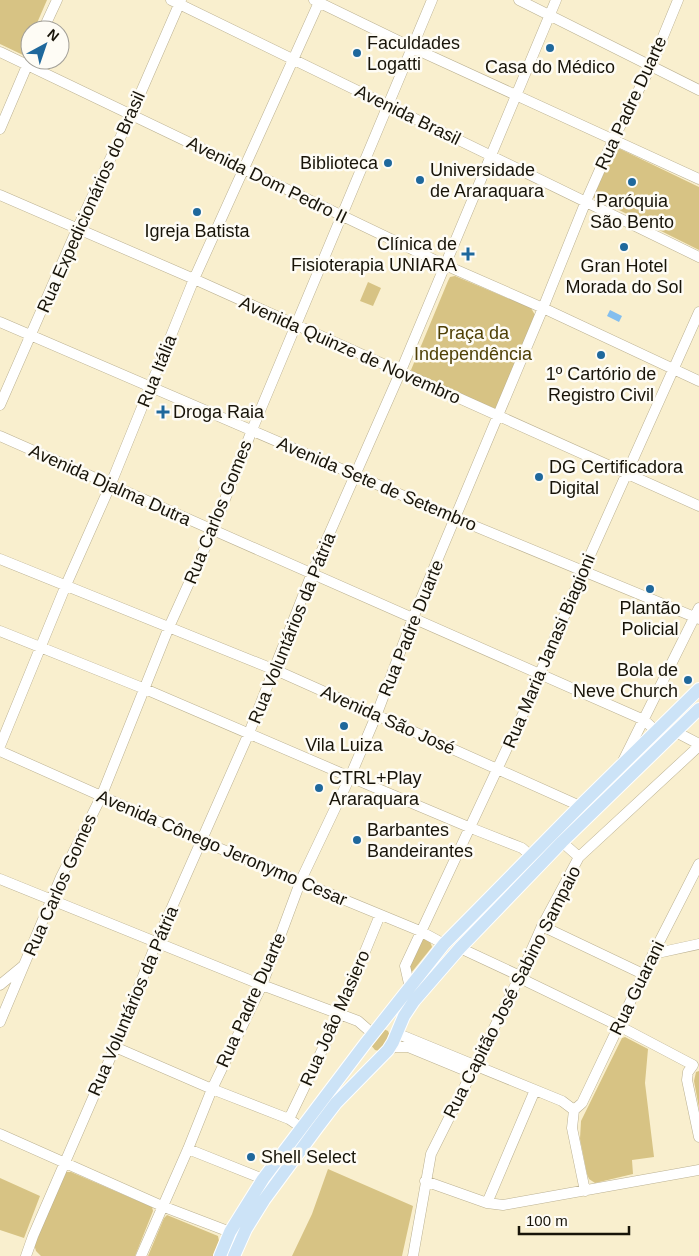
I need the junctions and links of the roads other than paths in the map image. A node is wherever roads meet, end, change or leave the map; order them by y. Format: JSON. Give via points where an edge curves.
{"nodes":[{"id":1,"x":57,"y":0,"type":"edge"},
{"id":2,"x":432,"y":0,"type":"edge"},
{"id":3,"x":519,"y":0,"type":"edge"},
{"id":4,"x":556,"y":0,"type":"edge"},
{"id":5,"x":678,"y":0,"type":"edge"},
{"id":6,"x":177,"y":1,"type":"edge"},
{"id":7,"x":317,"y":1,"type":"edge"},
{"id":8,"x":549,"y":16,"type":"junction"},
{"id":9,"x":48,"y":20,"type":"edge"},
{"id":10,"x":411,"y":47,"type":"junction"},
{"id":11,"x":0,"y":52,"type":"edge"},
{"id":12,"x":20,"y":59,"type":"edge"},
{"id":13,"x":294,"y":60,"type":"junction"},
{"id":14,"x":651,"y":66,"type":"junction"},
{"id":15,"x":26,"y":70,"type":"edge"},
{"id":16,"x":45,"y":70,"type":"edge"},
{"id":17,"x":699,"y":90,"type":"edge"},
{"id":18,"x":517,"y":95,"type":"junction"},
{"id":19,"x":388,"y":105,"type":"junction"},
{"id":20,"x":131,"y":114,"type":"junction"},
{"id":21,"x":0,"y":129,"type":"edge"},
{"id":22,"x":613,"y":140,"type":"junction"},
{"id":23,"x":492,"y":155,"type":"junction"},
{"id":24,"x":245,"y":169,"type":"junction"},
{"id":25,"x":699,"y":179,"type":"edge"},
{"id":26,"x":0,"y":195,"type":"edge"},
{"id":27,"x":586,"y":201,"type":"junction"},
{"id":28,"x":341,"y":215,"type":"junction"},
{"id":29,"x":77,"y":229,"type":"junction"},
{"id":30,"x":699,"y":257,"type":"edge"},
{"id":31,"x":445,"y":265,"type":"junction"},
{"id":32,"x":194,"y":280,"type":"junction"},
{"id":33,"x":543,"y":308,"type":"junction"},
{"id":34,"x":699,"y":312,"type":"edge"},
{"id":35,"x":0,"y":322,"type":"edge"},
{"id":36,"x":296,"y":325,"type":"junction"},
{"id":37,"x":30,"y":336,"type":"junction"},
{"id":38,"x":674,"y":369,"type":"junction"},
{"id":39,"x":400,"y":372,"type":"junction"},
{"id":40,"x":699,"y":381,"type":"edge"},
{"id":41,"x":151,"y":386,"type":"junction"},
{"id":42,"x":0,"y":405,"type":"edge"},
{"id":43,"x":498,"y":416,"type":"junction"},
{"id":44,"x":252,"y":430,"type":"junction"},
{"id":45,"x":0,"y":436,"type":"edge"},
{"id":46,"x":628,"y":474,"type":"junction"},
{"id":47,"x":355,"y":475,"type":"junction"},
{"id":48,"x":110,"y":486,"type":"junction"},
{"id":49,"x":699,"y":506,"type":"edge"},
{"id":50,"x":455,"y":518,"type":"junction"},
{"id":51,"x":212,"y":530,"type":"junction"},
{"id":52,"x":0,"y":559,"type":"edge"},
{"id":53,"x":583,"y":571,"type":"junction"},
{"id":54,"x":312,"y":573,"type":"junction"},
{"id":55,"x":66,"y":585,"type":"junction"},
{"id":56,"x":697,"y":615,"type":"edge"},
{"id":57,"x":413,"y":618,"type":"junction"},
{"id":58,"x":169,"y":627,"type":"junction"},
{"id":59,"x":0,"y":631,"type":"edge"},
{"id":60,"x":41,"y":647,"type":"junction"},
{"id":61,"x":275,"y":670,"type":"junction"},
{"id":62,"x":539,"y":674,"type":"junction"},
{"id":63,"x":145,"y":689,"type":"junction"},
{"id":64,"x":699,"y":689,"type":"edge"},
{"id":65,"x":699,"y":709,"type":"edge"},
{"id":66,"x":376,"y":716,"type":"junction"},
{"id":67,"x":644,"y":720,"type":"junction"},
{"id":68,"x":656,"y":731,"type":"junction"},
{"id":69,"x":676,"y":732,"type":"junction"},
{"id":70,"x":249,"y":733,"type":"junction"},
{"id":71,"x":699,"y":745,"type":"edge"},
{"id":72,"x":0,"y":746,"type":"edge"},
{"id":73,"x":658,"y":750,"type":"junction"},
{"id":74,"x":0,"y":751,"type":"edge"},
{"id":75,"x":619,"y":768,"type":"junction"},
{"id":76,"x":498,"y":769,"type":"junction"},
{"id":77,"x":350,"y":777,"type":"junction"},
{"id":78,"x":101,"y":797,"type":"junction"},
{"id":79,"x":580,"y":806,"type":"junction"},
{"id":80,"x":470,"y":828,"type":"junction"},
{"id":81,"x":201,"y":840,"type":"junction"},
{"id":82,"x":562,"y":842,"type":"junction"},
{"id":83,"x":531,"y":856,"type":"junction"},
{"id":84,"x":579,"y":858,"type":"junction"},
{"id":85,"x":698,"y":867,"type":"edge"},
{"id":86,"x":0,"y":879,"type":"edge"},
{"id":87,"x":301,"y":880,"type":"junction"},
{"id":88,"x":52,"y":899,"type":"junction"},
{"id":89,"x":380,"y":916,"type":"junction"},
{"id":90,"x":542,"y":926,"type":"junction"},
{"id":91,"x":420,"y":931,"type":"junction"},
{"id":92,"x":157,"y":941,"type":"junction"},
{"id":93,"x":444,"y":944,"type":"junction"},
{"id":94,"x":699,"y":944,"type":"edge"},
{"id":95,"x":460,"y":948,"type":"junction"},
{"id":96,"x":654,"y":954,"type":"junction"},
{"id":97,"x":24,"y":966,"type":"junction"},
{"id":98,"x":643,"y":974,"type":"junction"},
{"id":99,"x":520,"y":976,"type":"junction"},
{"id":100,"x":0,"y":985,"type":"edge"},
{"id":101,"x":262,"y":985,"type":"junction"},
{"id":102,"x":410,"y":988,"type":"junction"},
{"id":103,"x":339,"y":1015,"type":"junction"},
{"id":104,"x":0,"y":1022,"type":"edge"},
{"id":105,"x":619,"y":1026,"type":"junction"},
{"id":106,"x":376,"y":1029,"type":"junction"},
{"id":107,"x":396,"y":1033,"type":"junction"},
{"id":108,"x":364,"y":1044,"type":"junction"},
{"id":109,"x":115,"y":1047,"type":"junction"},
{"id":110,"x":384,"y":1054,"type":"junction"},
{"id":111,"x":696,"y":1064,"type":"edge"},
{"id":112,"x":473,"y":1070,"type":"junction"},
{"id":113,"x":212,"y":1089,"type":"junction"},
{"id":114,"x":535,"y":1090,"type":"junction"},
{"id":115,"x":574,"y":1110,"type":"junction"},
{"id":116,"x":289,"y":1119,"type":"junction"},
{"id":117,"x":302,"y":1128,"type":"junction"},
{"id":118,"x":0,"y":1134,"type":"edge"},
{"id":119,"x":699,"y":1136,"type":"edge"},
{"id":120,"x":188,"y":1149,"type":"junction"},
{"id":121,"x":64,"y":1162,"type":"junction"},
{"id":122,"x":699,"y":1170,"type":"edge"},
{"id":123,"x":262,"y":1179,"type":"junction"},
{"id":124,"x":425,"y":1181,"type":"junction"},
{"id":125,"x":585,"y":1191,"type":"junction"},
{"id":126,"x":487,"y":1203,"type":"junction"},
{"id":127,"x":162,"y":1206,"type":"junction"},
{"id":128,"x":230,"y":1232,"type":"junction"},
{"id":129,"x":26,"y":1256,"type":"edge"},
{"id":130,"x":141,"y":1256,"type":"edge"},
{"id":131,"x":220,"y":1256,"type":"edge"},
{"id":132,"x":234,"y":1256,"type":"edge"},
{"id":133,"x":413,"y":1256,"type":"edge"}],
"edges":[{"from":1,"to":9,"type":"street"},
{"from":2,"to":10,"type":"street","name":"Rua Carlos Gomes"},
{"from":3,"to":8,"type":"street"},
{"from":4,"to":8,"type":"street","name":"Rua Voluntários da Pátria"},
{"from":5,"to":14,"type":"street","name":"Rua Padre Duarte"},
{"from":6,"to":13,"type":"street","name":"Avenida Brasil"},
{"from":6,"to":20,"type":"street","name":"Rua Expedicionários do Brasil"},
{"from":7,"to":10,"type":"street"},
{"from":7,"to":13,"type":"street","name":"Rua Itália"},
{"from":8,"to":14,"type":"street"},
{"from":8,"to":18,"type":"street","name":"Rua Voluntários da Pátria"},
{"from":10,"to":18,"type":"street"},
{"from":10,"to":19,"type":"street","name":"Rua Carlos Gomes"},
{"from":11,"to":12,"type":"street","name":"Avenida Dom Pedro II"},
{"from":13,"to":19,"type":"street","name":"Avenida Brasil"},
{"from":13,"to":24,"type":"street","name":"Rua Itália"},
{"from":14,"to":17,"type":"street"},
{"from":14,"to":22,"type":"street","name":"Rua Padre Duarte"},
{"from":15,"to":21,"type":"street"},
{"from":16,"to":20,"type":"street","name":"Avenida Dom Pedro II"},
{"from":18,"to":22,"type":"street"},
{"from":18,"to":23,"type":"street","name":"Rua Voluntários da Pátria"},
{"from":19,"to":23,"type":"street","name":"Avenida Brasil"},
{"from":19,"to":28,"type":"street","name":"Rua Carlos Gomes"},
{"from":20,"to":24,"type":"street","name":"Avenida Dom Pedro II"},
{"from":20,"to":29,"type":"street","name":"Rua Expedicionários do Brasil"},
{"from":22,"to":25,"type":"street"},
{"from":22,"to":27,"type":"street","name":"Rua Padre Duarte"},
{"from":23,"to":27,"type":"street","name":"Avenida Brasil"},
{"from":23,"to":31,"type":"street","name":"Rua Voluntários da Pátria"},
{"from":24,"to":28,"type":"street","name":"Avenida Dom Pedro II"},
{"from":24,"to":32,"type":"street","name":"Rua Itália"},
{"from":26,"to":29,"type":"street","name":"Avenida Quinze de Novembro"},
{"from":27,"to":30,"type":"street","name":"Avenida Brasil"},
{"from":27,"to":33,"type":"street","name":"Rua Padre Duarte"},
{"from":28,"to":31,"type":"street","name":"Avenida Dom Pedro II"},
{"from":28,"to":36,"type":"street","name":"Rua Carlos Gomes"},
{"from":29,"to":32,"type":"street","name":"Avenida Quinze de Novembro"},
{"from":29,"to":37,"type":"street","name":"Rua Expedicionários do Brasil"},
{"from":31,"to":33,"type":"street","name":"Avenida Dom Pedro II"},
{"from":31,"to":39,"type":"street","name":"Rua Voluntários da Pátria"},
{"from":32,"to":36,"type":"street","name":"Avenida Quinze de Novembro"},
{"from":32,"to":41,"type":"street","name":"Rua Itália"},
{"from":33,"to":38,"type":"street","name":"Avenida Dom Pedro II"},
{"from":33,"to":43,"type":"street","name":"Rua Padre Duarte"},
{"from":34,"to":38,"type":"street","name":"Rua Maria Janasi Biagioni"},
{"from":35,"to":37,"type":"street","name":"Avenida Sete de Setembro"},
{"from":36,"to":39,"type":"street","name":"Avenida Quinze de Novembro"},
{"from":36,"to":44,"type":"street","name":"Rua Carlos Gomes"},
{"from":37,"to":41,"type":"street","name":"Avenida Sete de Setembro"},
{"from":37,"to":42,"type":"street","name":"Rua Expedicionários do Brasil"},
{"from":38,"to":40,"type":"street","name":"Avenida Dom Pedro II"},
{"from":38,"to":46,"type":"street","name":"Rua Maria Janasi Biagioni"},
{"from":39,"to":43,"type":"street","name":"Avenida Quinze de Novembro"},
{"from":39,"to":47,"type":"street","name":"Rua Voluntários da Pátria"},
{"from":41,"to":44,"type":"street","name":"Avenida Sete de Setembro"},
{"from":41,"to":48,"type":"street","name":"Rua Itália"},
{"from":43,"to":46,"type":"street","name":"Avenida Quinze de Novembro"},
{"from":43,"to":50,"type":"street","name":"Rua Padre Duarte"},
{"from":44,"to":47,"type":"street","name":"Avenida Sete de Setembro"},
{"from":44,"to":51,"type":"street","name":"Rua Carlos Gomes"},
{"from":45,"to":48,"type":"street","name":"Avenida Djalma Dutra"},
{"from":46,"to":49,"type":"street","name":"Avenida Quinze de Novembro"},
{"from":46,"to":53,"type":"street","name":"Rua Maria Janasi Biagioni"},
{"from":47,"to":50,"type":"street","name":"Avenida Sete de Setembro"},
{"from":47,"to":54,"type":"street","name":"Rua Voluntários da Pátria"},
{"from":48,"to":51,"type":"street","name":"Avenida Djalma Dutra"},
{"from":48,"to":55,"type":"street","name":"Rua Itália"},
{"from":50,"to":53,"type":"street","name":"Avenida Sete de Setembro"},
{"from":50,"to":57,"type":"street","name":"Rua Padre Duarte"},
{"from":51,"to":54,"type":"street","name":"Avenida Djalma Dutra"},
{"from":51,"to":58,"type":"street","name":"Rua Carlos Gomes"},
{"from":52,"to":55,"type":"street","name":"Avenida São José"},
{"from":53,"to":56,"type":"street","name":"Avenida Sete de Setembro"},
{"from":53,"to":62,"type":"street","name":"Rua Maria Janasi Biagioni"},
{"from":54,"to":57,"type":"street","name":"Avenida Djalma Dutra"},
{"from":54,"to":61,"type":"street","name":"Rua Voluntários da Pátria"},
{"from":55,"to":58,"type":"street","name":"Avenida São José"},
{"from":55,"to":60,"type":"street","name":"Rua Itália"},
{"from":56,"to":67,"type":"street"},
{"from":57,"to":62,"type":"street","name":"Avenida Djalma Dutra"},
{"from":57,"to":66,"type":"street","name":"Rua Padre Duarte"},
{"from":58,"to":61,"type":"street","name":"Avenida São José"},
{"from":58,"to":63,"type":"street","name":"Rua Carlos Gomes"},
{"from":59,"to":60,"type":"street"},
{"from":60,"to":63,"type":"street"},
{"from":60,"to":72,"type":"street","name":"Rua Itália"},
{"from":61,"to":66,"type":"street","name":"Avenida São José"},
{"from":61,"to":70,"type":"street","name":"Rua Voluntários da Pátria"},
{"from":62,"to":67,"type":"street","name":"Avenida Djalma Dutra"},
{"from":62,"to":76,"type":"street","name":"Rua Maria Janasi Biagioni"},
{"from":63,"to":70,"type":"street"},
{"from":63,"to":78,"type":"street","name":"Rua Carlos Gomes"},
{"from":64,"to":68,"type":"main road"},
{"from":65,"to":69,"type":"main road"},
{"from":66,"to":76,"type":"street","name":"Avenida São José"},
{"from":66,"to":77,"type":"street","name":"Rua Padre Duarte"},
{"from":67,"to":68,"type":"street","name":"Avenida Djalma Dutra"},
{"from":67,"to":75,"type":"street"},
{"from":68,"to":73,"type":"main road","via":[[660,741]]},
{"from":68,"to":75,"type":"main road"},
{"from":69,"to":71,"type":"street"},
{"from":69,"to":73,"type":"main road"},
{"from":70,"to":77,"type":"street"},
{"from":70,"to":81,"type":"street","name":"Rua Voluntários da Pátria"},
{"from":71,"to":84,"type":"street","name":"Rua Capitão José Sabino Sampaio"},
{"from":73,"to":82,"type":"main road"},
{"from":74,"to":78,"type":"street","name":"Avenida Cônego Jeronymo Cesar"},
{"from":75,"to":79,"type":"main road"},
{"from":76,"to":79,"type":"street","name":"Avenida São José"},
{"from":76,"to":80,"type":"street","name":"Rua Maria Janasi Biagioni"},
{"from":77,"to":80,"type":"street"},
{"from":77,"to":87,"type":"street","name":"Rua Padre Duarte"},
{"from":78,"to":81,"type":"street","name":"Avenida Cônego Jeronymo Cesar"},
{"from":78,"to":88,"type":"street","name":"Rua Carlos Gomes"},
{"from":79,"to":83,"type":"main road"},
{"from":80,"to":83,"type":"street","via":[[522,848]]},
{"from":80,"to":91,"type":"street","name":"Rua Maria Janasi Biagioni"},
{"from":81,"to":87,"type":"street","name":"Avenida Cônego Jeronymo Cesar"},
{"from":81,"to":92,"type":"street","name":"Rua Voluntários da Pátria"},
{"from":82,"to":84,"type":"street"},
{"from":82,"to":95,"type":"main road"},
{"from":83,"to":93,"type":"main road"},
{"from":84,"to":90,"type":"street","name":"Rua Capitão José Sabino Sampaio"},
{"from":85,"to":96,"type":"street","name":"Rua Guarani"},
{"from":86,"to":88,"type":"street"},
{"from":87,"to":89,"type":"street","name":"Avenida Cônego Jeronymo Cesar"},
{"from":87,"to":101,"type":"street","name":"Rua Padre Duarte"},
{"from":88,"to":92,"type":"street"},
{"from":88,"to":97,"type":"street","name":"Rua Carlos Gomes"},
{"from":89,"to":91,"type":"street","name":"Avenida Cônego Jeronymo Cesar"},
{"from":89,"to":103,"type":"street","name":"Rua João Masiero"},
{"from":90,"to":98,"type":"street"},
{"from":90,"to":99,"type":"street","name":"Rua Capitão José Sabino Sampaio"},
{"from":91,"to":93,"type":"street","name":"Avenida Cônego Jeronymo Cesar"},
{"from":91,"to":102,"type":"street","name":"Rua Maria Janasi Biagioni","via":[[405,966]]},
{"from":92,"to":101,"type":"street"},
{"from":92,"to":109,"type":"street","name":"Rua Voluntários da Pátria"},
{"from":93,"to":102,"type":"main road"},
{"from":94,"to":96,"type":"street"},
{"from":95,"to":99,"type":"street"},
{"from":95,"to":107,"type":"main road","via":[[414,1001]]},
{"from":96,"to":98,"type":"street","name":"Rua Guarani"},
{"from":97,"to":100,"type":"street"},
{"from":97,"to":104,"type":"street","name":"Rua Carlos Gomes"},
{"from":98,"to":105,"type":"street","name":"Rua Guarani"},
{"from":99,"to":105,"type":"street"},
{"from":99,"to":112,"type":"street","name":"Rua Capitão José Sabino Sampaio"},
{"from":101,"to":103,"type":"street"},
{"from":101,"to":113,"type":"street","name":"Rua Padre Duarte"},
{"from":102,"to":106,"type":"main road"},
{"from":103,"to":106,"type":"street"},
{"from":103,"to":116,"type":"street","name":"Rua João Masiero"},
{"from":105,"to":111,"type":"street"},
{"from":105,"to":115,"type":"street","name":"Rua Guarani","via":[[582,1103]]},
{"from":106,"to":107,"type":"main road","via":[[392,1029]]},
{"from":106,"to":108,"type":"main road"},
{"from":107,"to":110,"type":"main road"},
{"from":107,"to":112,"type":"street"},
{"from":108,"to":110,"type":"main road","via":[[370,1054]]},
{"from":108,"to":117,"type":"main road"},
{"from":109,"to":113,"type":"street"},
{"from":109,"to":121,"type":"street","name":"Rua Voluntários da Pátria"},
{"from":110,"to":112,"type":"street","via":[[395,1047],[408,1047]]},
{"from":110,"to":132,"type":"main road","via":[[336,1103],[246,1229]]},
{"from":111,"to":119,"type":"street","via":[[688,1072],[687,1080]]},
{"from":112,"to":114,"type":"street"},
{"from":112,"to":124,"type":"street","name":"Rua Capitão José Sabino Sampaio","via":[[431,1154]]},
{"from":113,"to":116,"type":"street"},
{"from":113,"to":120,"type":"street","name":"Rua Padre Duarte"},
{"from":114,"to":115,"type":"street","via":[[562,1101]]},
{"from":114,"to":126,"type":"street"},
{"from":115,"to":125,"type":"street","via":[[572,1128]]},
{"from":116,"to":117,"type":"street"},
{"from":117,"to":123,"type":"main road"},
{"from":118,"to":121,"type":"street"},
{"from":120,"to":123,"type":"street"},
{"from":120,"to":127,"type":"street","name":"Rua Padre Duarte"},
{"from":121,"to":127,"type":"street"},
{"from":121,"to":129,"type":"street","name":"Rua Voluntários da Pátria"},
{"from":122,"to":125,"type":"street"},
{"from":123,"to":128,"type":"main road"},
{"from":124,"to":126,"type":"street"},
{"from":124,"to":133,"type":"street","name":"Rua Capitão José Sabino Sampaio"},
{"from":125,"to":126,"type":"street","via":[[502,1205]]},
{"from":127,"to":128,"type":"street"},
{"from":127,"to":130,"type":"street","name":"Rua Padre Duarte"},
{"from":128,"to":131,"type":"main road"}]}
